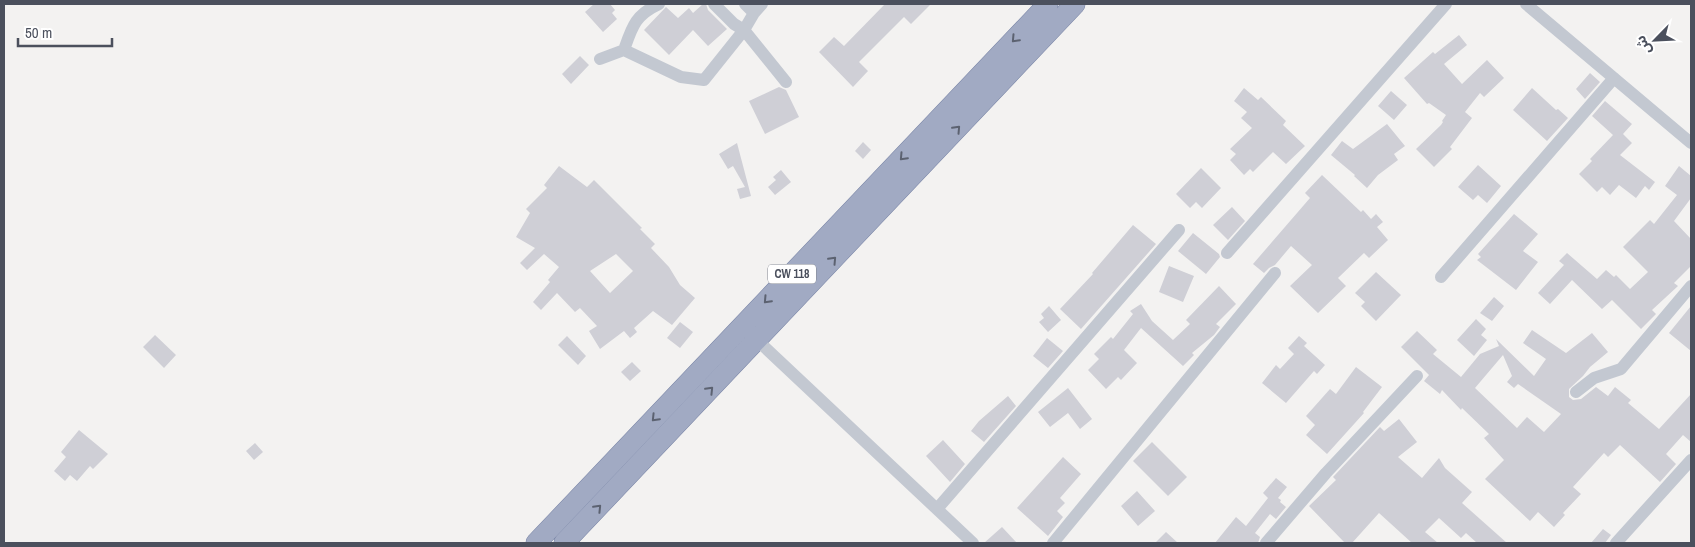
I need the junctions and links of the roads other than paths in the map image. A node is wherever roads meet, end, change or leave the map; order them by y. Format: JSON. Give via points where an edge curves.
{"nodes":[{"id":1,"x":659,"y":4,"type":"edge"},
{"id":2,"x":714,"y":4,"type":"edge"},
{"id":3,"x":1048,"y":4,"type":"edge"},
{"id":4,"x":1075,"y":4,"type":"edge"},
{"id":5,"x":1446,"y":4,"type":"edge"},
{"id":6,"x":1526,"y":4,"type":"edge"},
{"id":7,"x":754,"y":7,"type":"edge"},
{"id":8,"x":744,"y":30,"type":"junction"},
{"id":9,"x":624,"y":50,"type":"junction"},
{"id":10,"x":600,"y":59,"type":"dead end"},
{"id":11,"x":1614,"y":78,"type":"junction"},
{"id":12,"x":786,"y":82,"type":"dead end"},
{"id":13,"x":1691,"y":143,"type":"edge"},
{"id":14,"x":1179,"y":230,"type":"dead end"},
{"id":15,"x":1227,"y":253,"type":"dead end"},
{"id":16,"x":1275,"y":273,"type":"dead end"},
{"id":17,"x":1441,"y":277,"type":"dead end"},
{"id":18,"x":1691,"y":286,"type":"edge"},
{"id":19,"x":757,"y":340,"type":"junction"},
{"id":20,"x":1417,"y":376,"type":"dead end"},
{"id":21,"x":1576,"y":392,"type":"dead end"},
{"id":22,"x":1691,"y":460,"type":"edge"},
{"id":23,"x":936,"y":509,"type":"junction"},
{"id":24,"x":536,"y":543,"type":"edge"},
{"id":25,"x":564,"y":543,"type":"edge"},
{"id":26,"x":973,"y":543,"type":"edge"},
{"id":27,"x":1053,"y":543,"type":"edge"},
{"id":28,"x":1266,"y":543,"type":"edge"},
{"id":29,"x":1616,"y":543,"type":"edge"}],
"edges":[{"from":1,"to":9,"type":"street","via":[[647,9],[632,27]]},
{"from":2,"to":8,"type":"street"},
{"from":3,"to":24,"type":"highway","number":"CW 118","one_way":true},
{"from":19,"to":4,"type":"highway","number":"CW 118","one_way":true},
{"from":5,"to":15,"type":"street"},
{"from":6,"to":11,"type":"street"},
{"from":7,"to":8,"type":"street"},
{"from":8,"to":9,"type":"street","via":[[704,80],[681,77]]},
{"from":8,"to":12,"type":"street"},
{"from":9,"to":10,"type":"street"},
{"from":11,"to":13,"type":"street"},
{"from":11,"to":17,"type":"street"},
{"from":14,"to":23,"type":"street"},
{"from":16,"to":27,"type":"street"},
{"from":18,"to":21,"type":"street","via":[[1621,369],[1594,378]]},
{"from":19,"to":23,"type":"street"},
{"from":25,"to":19,"type":"highway","number":"CW 118","one_way":true},
{"from":20,"to":28,"type":"street"},
{"from":22,"to":29,"type":"street"},
{"from":23,"to":26,"type":"street"}]}
